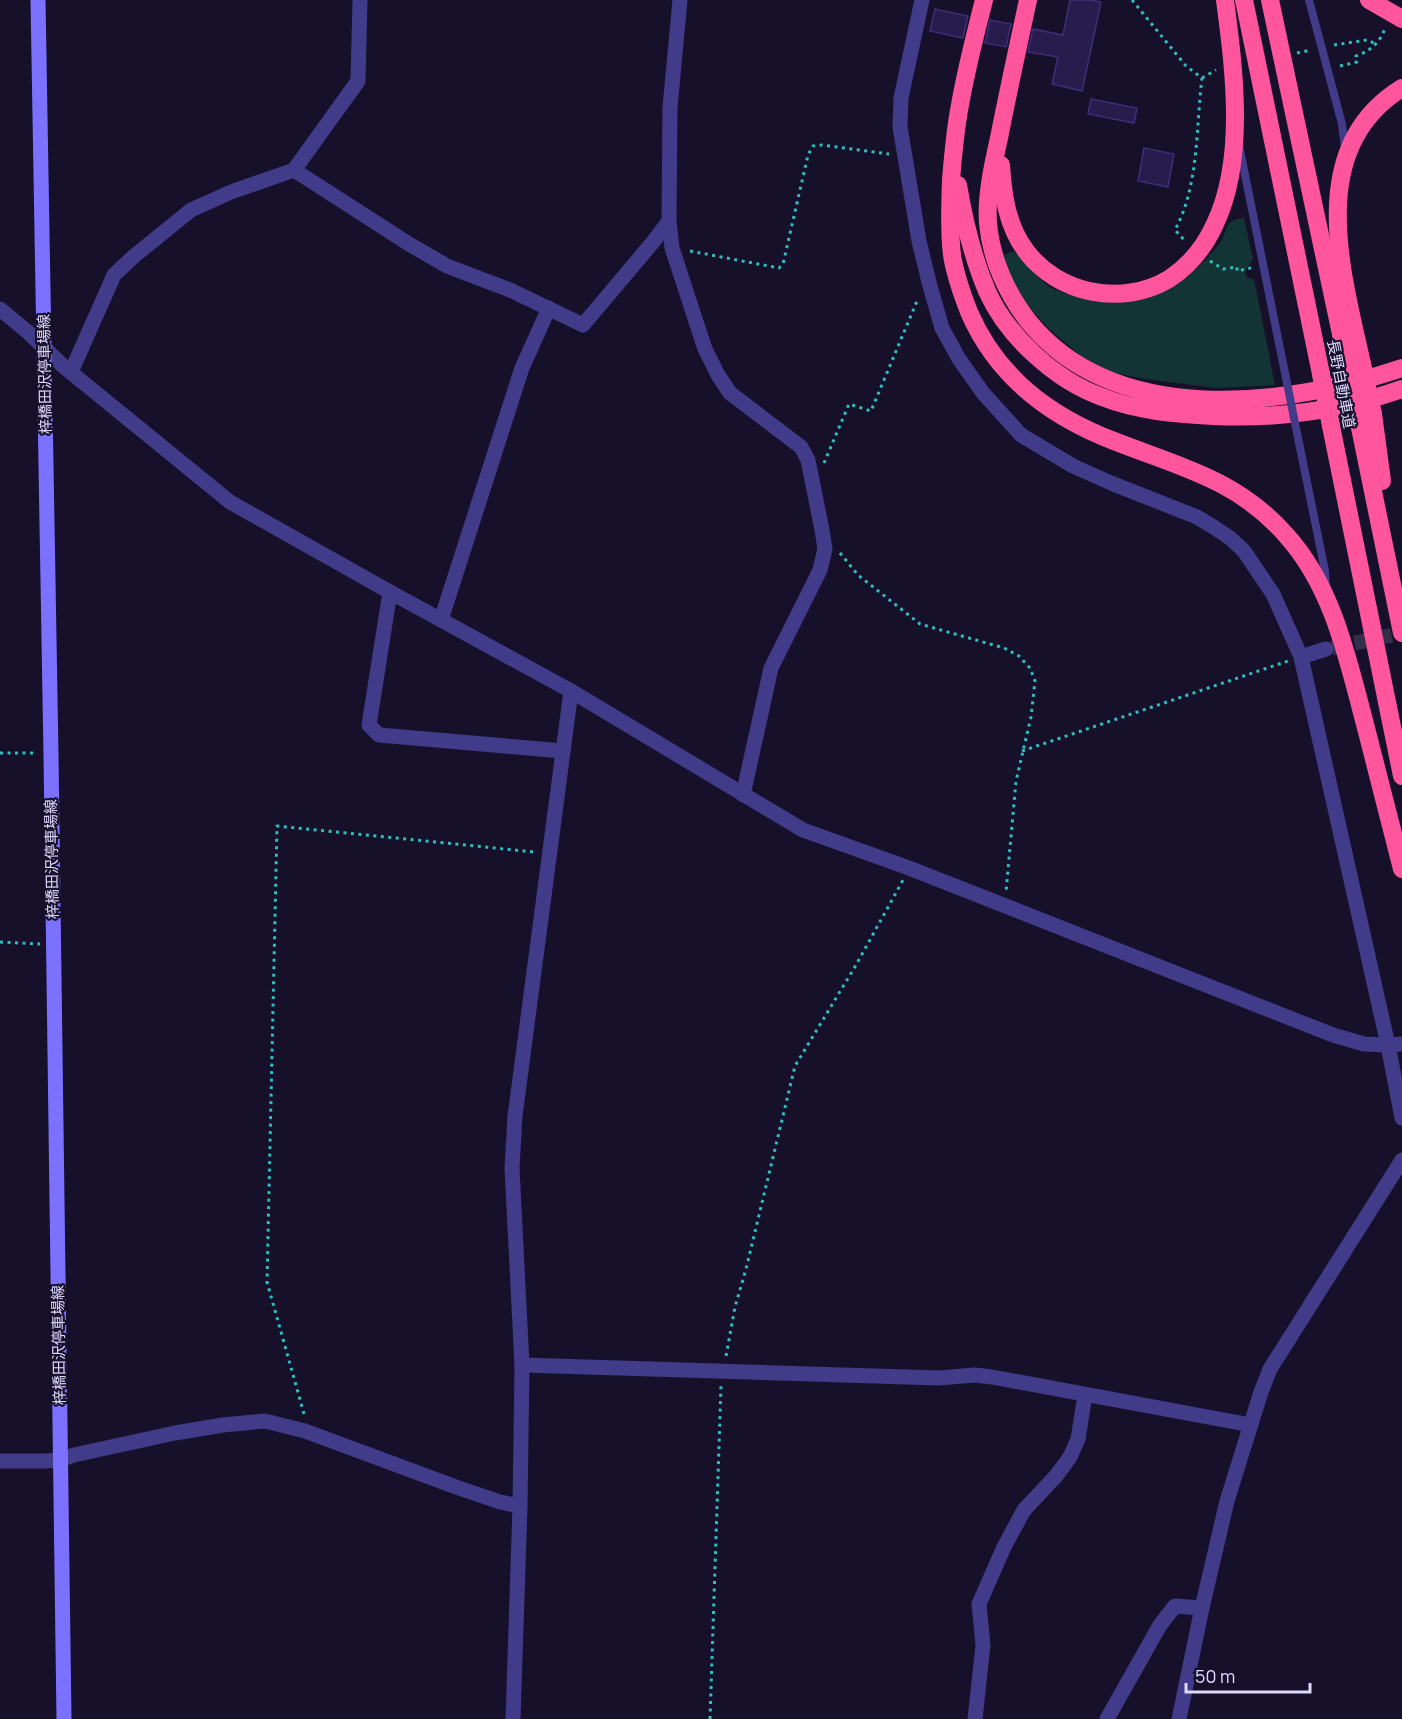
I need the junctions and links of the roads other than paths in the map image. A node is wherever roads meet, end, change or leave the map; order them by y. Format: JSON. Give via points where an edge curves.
{"nodes":[{"id":1,"x":38,"y":0,"type":"edge"},
{"id":2,"x":360,"y":0,"type":"edge"},
{"id":3,"x":680,"y":0,"type":"edge"},
{"id":4,"x":922,"y":0,"type":"edge"},
{"id":5,"x":984,"y":0,"type":"edge"},
{"id":6,"x":1028,"y":0,"type":"edge"},
{"id":7,"x":1226,"y":0,"type":"edge"},
{"id":8,"x":1244,"y":0,"type":"edge"},
{"id":9,"x":1270,"y":0,"type":"edge"},
{"id":10,"x":1309,"y":0,"type":"edge"},
{"id":11,"x":1369,"y":0,"type":"edge"},
{"id":12,"x":1395,"y":20,"type":"edge"},
{"id":13,"x":1402,"y":88,"type":"edge"},
{"id":14,"x":1003,"y":115,"type":"junction"},
{"id":15,"x":1235,"y":131,"type":"junction"},
{"id":16,"x":955,"y":136,"type":"junction"},
{"id":17,"x":1346,"y":154,"type":"junction"},
{"id":18,"x":294,"y":170,"type":"junction"},
{"id":19,"x":669,"y":221,"type":"junction"},
{"id":20,"x":549,"y":308,"type":"junction"},
{"id":21,"x":0,"y":309,"type":"edge"},
{"id":22,"x":45,"y":348,"type":"junction"},
{"id":23,"x":1355,"y":365,"type":"junction"},
{"id":24,"x":1402,"y":368,"type":"edge"},
{"id":25,"x":71,"y":372,"type":"junction"},
{"id":26,"x":1402,"y":389,"type":"edge"},
{"id":27,"x":390,"y":592,"type":"junction"},
{"id":28,"x":1326,"y":598,"type":"junction"},
{"id":29,"x":441,"y":620,"type":"junction"},
{"id":30,"x":1401,"y":628,"type":"edge"},
{"id":31,"x":1326,"y":649,"type":"tunnel mouth"},
{"id":32,"x":1301,"y":657,"type":"junction"},
{"id":33,"x":571,"y":692,"type":"junction"},
{"id":34,"x":563,"y":751,"type":"junction"},
{"id":35,"x":1402,"y":776,"type":"edge"},
{"id":36,"x":743,"y":795,"type":"junction"},
{"id":37,"x":1402,"y":869,"type":"edge"},
{"id":38,"x":1395,"y":1044,"type":"edge"},
{"id":39,"x":1402,"y":1118,"type":"edge"},
{"id":40,"x":1402,"y":1160,"type":"edge"},
{"id":41,"x":522,"y":1365,"type":"junction"},
{"id":42,"x":1085,"y":1395,"type":"junction"},
{"id":43,"x":1251,"y":1425,"type":"junction"},
{"id":44,"x":60,"y":1460,"type":"junction"},
{"id":45,"x":0,"y":1461,"type":"edge"},
{"id":46,"x":520,"y":1506,"type":"junction"},
{"id":47,"x":1202,"y":1608,"type":"junction"},
{"id":48,"x":64,"y":1719,"type":"edge"},
{"id":49,"x":513,"y":1719,"type":"edge"},
{"id":50,"x":975,"y":1719,"type":"edge"},
{"id":51,"x":1107,"y":1719,"type":"edge"},
{"id":52,"x":1179,"y":1719,"type":"edge"}],
"edges":[{"from":1,"to":22,"type":"main road","name":"梓橋田沢停車場線"},
{"from":2,"to":18,"type":"street","via":[[358,81]]},
{"from":3,"to":19,"type":"street","via":[[670,107]]},
{"from":4,"to":32,"type":"street","via":[[899,120],[930,286],[942,328],[959,359],[1021,435],[1073,466],[1197,517],[1230,538],[1244,551],[1273,594]]},
{"from":5,"to":16,"type":"highway"},
{"from":6,"to":14,"type":"highway"},
{"from":7,"to":15,"type":"highway"},
{"from":8,"to":35,"type":"highway","name":"長野自動車道","bridge":true},
{"from":9,"to":23,"type":"highway","name":"長野自動車道"},
{"from":10,"to":17,"type":"lane","via":[[1342,124]]},
{"from":11,"to":12,"type":"highway"},
{"from":13,"to":17,"type":"highway","via":[[1373,109]]},
{"from":14,"to":15,"type":"highway","via":[[1002,186],[1014,232],[1025,251],[1053,276],[1068,285],[1101,294],[1152,287],[1169,279],[1195,257],[1223,206]]},
{"from":14,"to":24,"type":"highway","via":[[989,198],[990,242],[998,268],[1021,312],[1069,360],[1093,374],[1136,389],[1175,396],[1251,400],[1329,389]]},
{"from":15,"to":28,"type":"lane","bridge":true,"via":[[1325,571]]},
{"from":16,"to":26,"type":"highway","via":[[961,200],[987,291],[1028,348],[1080,387],[1102,398],[1142,409],[1234,417],[1327,409]]},
{"from":16,"to":28,"type":"highway","via":[[950,206],[952,258],[964,300],[988,349],[1031,395],[1056,413],[1084,429],[1200,473],[1246,499],[1287,536]]},
{"from":17,"to":23,"type":"highway","via":[[1337,224]]},
{"from":18,"to":20,"type":"street","via":[[447,266]]},
{"from":18,"to":25,"type":"street","via":[[191,210],[133,257],[114,275]]},
{"from":19,"to":20,"type":"street","via":[[583,325]]},
{"from":19,"to":36,"type":"street","via":[[672,248],[705,349],[718,375],[730,393],[801,447],[808,460],[825,549],[820,570],[771,668]]},
{"from":20,"to":29,"type":"street","via":[[522,368]]},
{"from":21,"to":22,"type":"street"},
{"from":22,"to":25,"type":"street"},
{"from":22,"to":44,"type":"main road","name":"梓橋田沢停車場線"},
{"from":23,"to":30,"type":"highway","name":"長野自動車道","bridge":true},
{"from":25,"to":27,"type":"street","via":[[230,502]]},
{"from":27,"to":29,"type":"street"},
{"from":27,"to":34,"type":"street","via":[[369,725],[379,735]]},
{"from":28,"to":37,"type":"highway","via":[[1354,682]]},
{"from":29,"to":33,"type":"street"},
{"from":31,"to":32,"type":"street"},
{"from":32,"to":38,"type":"street"},
{"from":33,"to":34,"type":"street"},
{"from":33,"to":36,"type":"street"},
{"from":34,"to":41,"type":"street","via":[[514,1126],[512,1168]]},
{"from":36,"to":38,"type":"street","via":[[803,830],[1334,1035],[1364,1044]]},
{"from":38,"to":39,"type":"street"},
{"from":40,"to":43,"type":"street","via":[[1270,1369]]},
{"from":41,"to":42,"type":"street","via":[[939,1378],[975,1375]]},
{"from":41,"to":46,"type":"street"},
{"from":42,"to":43,"type":"street"},
{"from":42,"to":50,"type":"street","via":[[1070,1457],[1024,1509],[979,1604],[983,1645]]},
{"from":43,"to":47,"type":"street","via":[[1227,1501]]},
{"from":44,"to":45,"type":"street"},
{"from":44,"to":46,"type":"street","via":[[175,1433],[265,1421],[305,1431],[456,1487]]},
{"from":44,"to":48,"type":"main road","name":"梓橋田沢停車場線"},
{"from":46,"to":49,"type":"street"},
{"from":47,"to":51,"type":"street","via":[[1175,1606],[1160,1625]]},
{"from":47,"to":52,"type":"street"}]}
